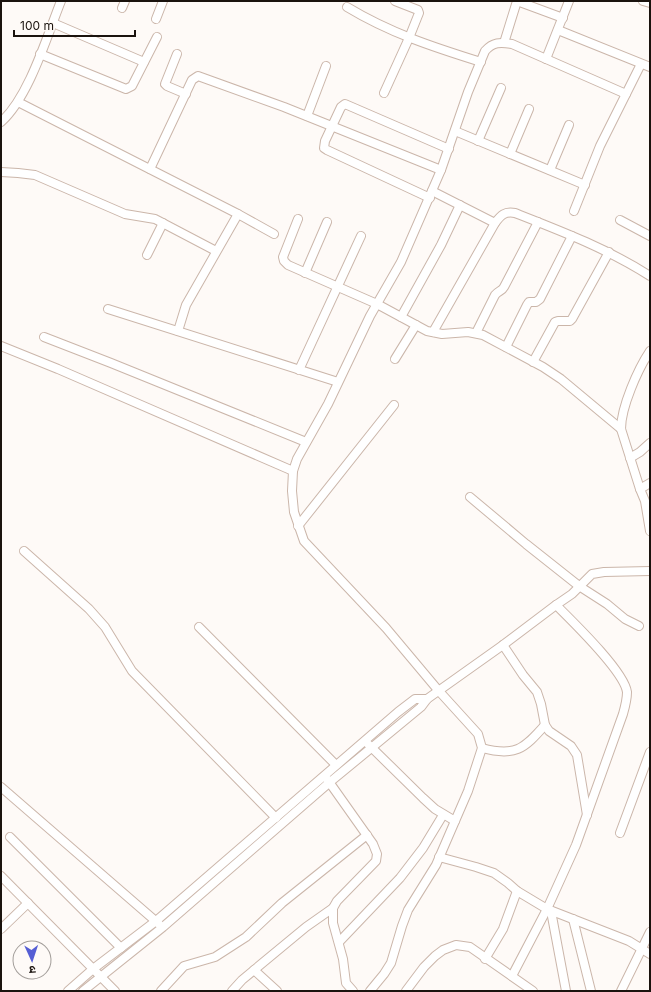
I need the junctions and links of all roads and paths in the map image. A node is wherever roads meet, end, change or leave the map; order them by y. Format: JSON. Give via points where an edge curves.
{"nodes":[{"id":1,"x":61,"y":1,"type":"edge"},
{"id":2,"x":163,"y":1,"type":"edge"},
{"id":3,"x":395,"y":1,"type":"edge"},
{"id":4,"x":517,"y":1,"type":"edge"},
{"id":5,"x":569,"y":1,"type":"edge"},
{"id":6,"x":643,"y":1,"type":"edge"},
{"id":7,"x":650,"y":3,"type":"edge"},
{"id":8,"x":347,"y":7,"type":"dead end"},
{"id":9,"x":563,"y":18,"type":"junction"},
{"id":10,"x":156,"y":19,"type":"dead end"},
{"id":11,"x":53,"y":23,"type":"junction"},
{"id":12,"x":558,"y":30,"type":"junction"},
{"id":13,"x":157,"y":37,"type":"dead end"},
{"id":14,"x":409,"y":38,"type":"junction"},
{"id":15,"x":504,"y":42,"type":"junction"},
{"id":16,"x":40,"y":54,"type":"junction"},
{"id":17,"x":177,"y":54,"type":"dead end"},
{"id":18,"x":546,"y":59,"type":"junction"},
{"id":19,"x":144,"y":62,"type":"junction"},
{"id":20,"x":481,"y":62,"type":"junction"},
{"id":21,"x":641,"y":64,"type":"junction"},
{"id":22,"x":326,"y":66,"type":"dead end"},
{"id":23,"x":650,"y":67,"type":"edge"},
{"id":24,"x":501,"y":88,"type":"dead end"},
{"id":25,"x":384,"y":93,"type":"dead end"},
{"id":26,"x":186,"y":94,"type":"junction"},
{"id":27,"x":626,"y":94,"type":"junction"},
{"id":28,"x":18,"y":102,"type":"junction"},
{"id":29,"x":529,"y":109,"type":"dead end"},
{"id":30,"x":307,"y":116,"type":"junction"},
{"id":31,"x":1,"y":122,"type":"edge"},
{"id":32,"x":569,"y":125,"type":"dead end"},
{"id":33,"x":331,"y":126,"type":"junction"},
{"id":34,"x":455,"y":131,"type":"junction"},
{"id":35,"x":478,"y":141,"type":"junction"},
{"id":36,"x":449,"y":149,"type":"junction"},
{"id":37,"x":510,"y":154,"type":"junction"},
{"id":38,"x":150,"y":169,"type":"junction"},
{"id":39,"x":441,"y":170,"type":"junction"},
{"id":40,"x":550,"y":170,"type":"junction"},
{"id":41,"x":1,"y":172,"type":"edge"},
{"id":42,"x":584,"y":185,"type":"junction"},
{"id":43,"x":431,"y":194,"type":"junction"},
{"id":44,"x":460,"y":206,"type":"junction"},
{"id":45,"x":574,"y":211,"type":"dead end"},
{"id":46,"x":238,"y":214,"type":"junction"},
{"id":47,"x":298,"y":219,"type":"dead end"},
{"id":48,"x":620,"y":220,"type":"dead end"},
{"id":49,"x":163,"y":222,"type":"junction"},
{"id":50,"x":326,"y":222,"type":"dead end"},
{"id":51,"x":538,"y":222,"type":"junction"},
{"id":52,"x":495,"y":223,"type":"junction"},
{"id":53,"x":274,"y":234,"type":"dead end"},
{"id":54,"x":361,"y":236,"type":"dead end"},
{"id":55,"x":572,"y":236,"type":"junction"},
{"id":56,"x":650,"y":236,"type":"edge"},
{"id":57,"x":216,"y":251,"type":"junction"},
{"id":58,"x":609,"y":252,"type":"junction"},
{"id":59,"x":146,"y":255,"type":"dead end"},
{"id":60,"x":305,"y":272,"type":"junction"},
{"id":61,"x":650,"y":276,"type":"edge"},
{"id":62,"x":337,"y":287,"type":"junction"},
{"id":63,"x":377,"y":304,"type":"junction"},
{"id":64,"x":108,"y":309,"type":"dead end"},
{"id":65,"x":401,"y":317,"type":"junction"},
{"id":66,"x":416,"y":325,"type":"junction"},
{"id":67,"x":178,"y":331,"type":"junction"},
{"id":68,"x":433,"y":332,"type":"junction"},
{"id":69,"x":476,"y":333,"type":"junction"},
{"id":70,"x":44,"y":337,"type":"dead end"},
{"id":71,"x":1,"y":346,"type":"edge"},
{"id":72,"x":506,"y":347,"type":"junction"},
{"id":73,"x":650,"y":351,"type":"edge"},
{"id":74,"x":395,"y":359,"type":"dead end"},
{"id":75,"x":532,"y":362,"type":"junction"},
{"id":76,"x":299,"y":370,"type":"junction"},
{"id":77,"x":337,"y":384,"type":"junction"},
{"id":78,"x":394,"y":405,"type":"dead end"},
{"id":79,"x":621,"y":429,"type":"junction"},
{"id":80,"x":306,"y":442,"type":"junction"},
{"id":81,"x":650,"y":443,"type":"edge"},
{"id":82,"x":630,"y":458,"type":"junction"},
{"id":83,"x":293,"y":471,"type":"junction"},
{"id":84,"x":650,"y":483,"type":"edge"},
{"id":85,"x":640,"y":489,"type":"junction"},
{"id":86,"x":470,"y":497,"type":"dead end"},
{"id":87,"x":298,"y":526,"type":"junction"},
{"id":88,"x":650,"y":531,"type":"edge"},
{"id":89,"x":24,"y":551,"type":"dead end"},
{"id":90,"x":650,"y":571,"type":"edge"},
{"id":91,"x":579,"y":586,"type":"junction"},
{"id":92,"x":556,"y":605,"type":"junction"},
{"id":93,"x":639,"y":626,"type":"dead end"},
{"id":94,"x":198,"y":627,"type":"dead end"},
{"id":95,"x":503,"y":645,"type":"junction"},
{"id":96,"x":438,"y":690,"type":"junction"},
{"id":97,"x":427,"y":699,"type":"junction"},
{"id":98,"x":545,"y":725,"type":"junction"},
{"id":99,"x":365,"y":740,"type":"junction"},
{"id":100,"x":371,"y":747,"type":"junction"},
{"id":101,"x":482,"y":748,"type":"junction"},
{"id":102,"x":650,"y":752,"type":"edge"},
{"id":103,"x":336,"y":765,"type":"junction"},
{"id":104,"x":324,"y":775,"type":"junction"},
{"id":105,"x":330,"y":782,"type":"junction"},
{"id":106,"x":1,"y":786,"type":"edge"},
{"id":107,"x":443,"y":815,"type":"junction"},
{"id":108,"x":587,"y":815,"type":"junction"},
{"id":109,"x":276,"y":818,"type":"junction"},
{"id":110,"x":455,"y":821,"type":"junction"},
{"id":111,"x":620,"y":833,"type":"dead end"},
{"id":112,"x":367,"y":835,"type":"junction"},
{"id":113,"x":10,"y":837,"type":"dead end"},
{"id":114,"x":439,"y":858,"type":"junction"},
{"id":115,"x":1,"y":876,"type":"edge"},
{"id":116,"x":517,"y":891,"type":"junction"},
{"id":117,"x":28,"y":903,"type":"junction"},
{"id":118,"x":333,"y":908,"type":"junction"},
{"id":119,"x":550,"y":910,"type":"junction"},
{"id":120,"x":570,"y":917,"type":"junction"},
{"id":121,"x":156,"y":921,"type":"junction"},
{"id":122,"x":163,"y":927,"type":"junction"},
{"id":123,"x":1,"y":929,"type":"edge"},
{"id":124,"x":650,"y":932,"type":"edge"},
{"id":125,"x":132,"y":939,"type":"junction"},
{"id":126,"x":339,"y":942,"type":"junction"},
{"id":127,"x":138,"y":947,"type":"junction"},
{"id":128,"x":121,"y":948,"type":"junction"},
{"id":129,"x":642,"y":949,"type":"junction"},
{"id":130,"x":650,"y":954,"type":"edge"},
{"id":131,"x":485,"y":959,"type":"junction"},
{"id":132,"x":93,"y":969,"type":"junction"},
{"id":133,"x":254,"y":970,"type":"junction"},
{"id":134,"x":512,"y":976,"type":"junction"},
{"id":135,"x":100,"y":977,"type":"junction"},
{"id":136,"x":346,"y":983,"type":"junction"},
{"id":137,"x":68,"y":991,"type":"edge"},
{"id":138,"x":83,"y":991,"type":"edge"},
{"id":139,"x":115,"y":991,"type":"edge"},
{"id":140,"x":161,"y":991,"type":"edge"},
{"id":141,"x":232,"y":991,"type":"edge"},
{"id":142,"x":277,"y":991,"type":"edge"},
{"id":143,"x":340,"y":991,"type":"edge"},
{"id":144,"x":353,"y":991,"type":"edge"},
{"id":145,"x":370,"y":991,"type":"edge"},
{"id":146,"x":406,"y":991,"type":"edge"},
{"id":147,"x":533,"y":991,"type":"edge"},
{"id":148,"x":566,"y":991,"type":"edge"},
{"id":149,"x":591,"y":991,"type":"edge"},
{"id":150,"x":621,"y":991,"type":"edge"}],
"edges":[{"from":1,"to":11,"type":"street"},
{"from":2,"to":10,"type":"street"},
{"from":3,"to":14,"type":"street","via":[[419,12]]},
{"from":4,"to":9,"type":"street"},
{"from":4,"to":15,"type":"street"},
{"from":5,"to":9,"type":"street"},
{"from":6,"to":7,"type":"street"},
{"from":8,"to":14,"type":"street"},
{"from":9,"to":12,"type":"street"},
{"from":11,"to":16,"type":"street"},
{"from":11,"to":19,"type":"street"},
{"from":12,"to":18,"type":"street"},
{"from":12,"to":21,"type":"street"},
{"from":13,"to":19,"type":"street"},
{"from":14,"to":20,"type":"street"},
{"from":14,"to":25,"type":"street"},
{"from":15,"to":18,"type":"street"},
{"from":15,"to":20,"type":"street","via":[[490,46]]},
{"from":16,"to":19,"type":"street","via":[[126,90],[132,86]]},
{"from":16,"to":28,"type":"street"},
{"from":17,"to":26,"type":"street","via":[[165,84]]},
{"from":18,"to":27,"type":"street"},
{"from":20,"to":34,"type":"street"},
{"from":21,"to":23,"type":"street"},
{"from":21,"to":27,"type":"street"},
{"from":22,"to":30,"type":"street"},
{"from":24,"to":35,"type":"street"},
{"from":26,"to":30,"type":"street","via":[[192,80],[198,76]]},
{"from":26,"to":38,"type":"street"},
{"from":27,"to":42,"type":"street"},
{"from":28,"to":31,"type":"street"},
{"from":28,"to":38,"type":"street"},
{"from":29,"to":37,"type":"street"},
{"from":30,"to":33,"type":"street"},
{"from":32,"to":40,"type":"street"},
{"from":33,"to":36,"type":"street","via":[[343,104],[348,104]]},
{"from":33,"to":39,"type":"street"},
{"from":33,"to":43,"type":"street","via":[[324,148]]},
{"from":34,"to":35,"type":"street"},
{"from":34,"to":36,"type":"street"},
{"from":35,"to":37,"type":"street"},
{"from":36,"to":39,"type":"street"},
{"from":37,"to":40,"type":"street"},
{"from":38,"to":46,"type":"street"},
{"from":39,"to":43,"type":"street"},
{"from":40,"to":42,"type":"street"},
{"from":41,"to":49,"type":"street","via":[[34,175],[125,214]]},
{"from":42,"to":45,"type":"street"},
{"from":43,"to":44,"type":"street"},
{"from":43,"to":63,"type":"street","via":[[401,262]]},
{"from":44,"to":52,"type":"street"},
{"from":44,"to":65,"type":"street"},
{"from":46,"to":53,"type":"street"},
{"from":46,"to":57,"type":"street"},
{"from":47,"to":60,"type":"street","via":[[283,257],[288,265]]},
{"from":48,"to":56,"type":"street"},
{"from":49,"to":57,"type":"street"},
{"from":49,"to":59,"type":"street"},
{"from":50,"to":60,"type":"street"},
{"from":51,"to":52,"type":"street","via":[[509,212],[500,216]]},
{"from":51,"to":55,"type":"street"},
{"from":51,"to":69,"type":"street","via":[[504,288],[495,294]]},
{"from":52,"to":68,"type":"street"},
{"from":54,"to":62,"type":"street"},
{"from":55,"to":58,"type":"street"},
{"from":55,"to":72,"type":"street","via":[[540,299],[529,302]]},
{"from":57,"to":67,"type":"street","via":[[186,305]]},
{"from":58,"to":61,"type":"street"},
{"from":58,"to":75,"type":"street","via":[[572,319],[555,322]]},
{"from":60,"to":62,"type":"street"},
{"from":62,"to":63,"type":"street"},
{"from":62,"to":76,"type":"street"},
{"from":63,"to":65,"type":"street"},
{"from":63,"to":77,"type":"street"},
{"from":64,"to":67,"type":"street"},
{"from":65,"to":66,"type":"street"},
{"from":66,"to":68,"type":"street"},
{"from":66,"to":74,"type":"street"},
{"from":67,"to":76,"type":"street"},
{"from":68,"to":69,"type":"street"},
{"from":69,"to":72,"type":"street"},
{"from":70,"to":80,"type":"street"},
{"from":71,"to":83,"type":"street"},
{"from":72,"to":75,"type":"street"},
{"from":73,"to":79,"type":"street","via":[[635,379],[621,420]]},
{"from":75,"to":79,"type":"street","via":[[561,379]]},
{"from":76,"to":77,"type":"street"},
{"from":77,"to":80,"type":"street"},
{"from":78,"to":87,"type":"street"},
{"from":79,"to":82,"type":"street"},
{"from":80,"to":83,"type":"street"},
{"from":81,"to":82,"type":"street"},
{"from":82,"to":85,"type":"street"},
{"from":83,"to":87,"type":"street","via":[[292,491]]},
{"from":84,"to":85,"type":"street"},
{"from":85,"to":88,"type":"street","via":[[645,501]]},
{"from":86,"to":91,"type":"street"},
{"from":87,"to":96,"type":"street","via":[[304,541],[386,628]]},
{"from":89,"to":109,"type":"street","via":[[89,609],[105,628],[132,671]]},
{"from":90,"to":91,"type":"street","via":[[592,574]]},
{"from":91,"to":92,"type":"street"},
{"from":91,"to":93,"type":"street"},
{"from":92,"to":95,"type":"street"},
{"from":92,"to":108,"type":"street","via":[[616,670],[624,681],[627,693],[623,714]]},
{"from":94,"to":103,"type":"street"},
{"from":95,"to":96,"type":"street"},
{"from":95,"to":98,"type":"street","via":[[537,692]]},
{"from":96,"to":97,"type":"street"},
{"from":96,"to":101,"type":"street","via":[[478,734]]},
{"from":97,"to":99,"type":"street","via":[[415,699]]},
{"from":97,"to":100,"type":"street","via":[[421,707]]},
{"from":98,"to":101,"type":"street","via":[[528,744],[512,752],[494,752]]},
{"from":98,"to":108,"type":"street","via":[[577,754]]},
{"from":99,"to":100,"type":"street"},
{"from":99,"to":103,"type":"street"},
{"from":100,"to":105,"type":"street"},
{"from":100,"to":107,"type":"street","via":[[412,789]]},
{"from":101,"to":110,"type":"street"},
{"from":102,"to":111,"type":"street"},
{"from":103,"to":104,"type":"street"},
{"from":104,"to":105,"type":"street"},
{"from":104,"to":109,"type":"street"},
{"from":105,"to":112,"type":"street"},
{"from":105,"to":122,"type":"street"},
{"from":106,"to":121,"type":"street"},
{"from":107,"to":110,"type":"street"},
{"from":107,"to":126,"type":"street","via":[[423,848],[400,878]]},
{"from":108,"to":119,"type":"street"},
{"from":109,"to":121,"type":"street"},
{"from":110,"to":114,"type":"street"},
{"from":112,"to":118,"type":"street","via":[[378,854],[376,861]]},
{"from":112,"to":140,"type":"street","via":[[282,903],[246,937],[215,957],[184,966]]},
{"from":113,"to":128,"type":"street"},
{"from":114,"to":116,"type":"street","via":[[494,873]]},
{"from":114,"to":145,"type":"street","via":[[408,910],[391,963]]},
{"from":115,"to":117,"type":"street"},
{"from":116,"to":119,"type":"street"},
{"from":116,"to":131,"type":"street","via":[[503,929]]},
{"from":117,"to":123,"type":"street"},
{"from":117,"to":132,"type":"street"},
{"from":118,"to":126,"type":"street","via":[[333,923]]},
{"from":118,"to":133,"type":"street"},
{"from":119,"to":120,"type":"street"},
{"from":119,"to":134,"type":"street"},
{"from":119,"to":148,"type":"street"},
{"from":120,"to":129,"type":"street","via":[[629,941]]},
{"from":120,"to":149,"type":"street"},
{"from":121,"to":122,"type":"street"},
{"from":121,"to":125,"type":"street"},
{"from":122,"to":127,"type":"street"},
{"from":124,"to":129,"type":"street"},
{"from":125,"to":127,"type":"street"},
{"from":125,"to":128,"type":"street"},
{"from":126,"to":136,"type":"street"},
{"from":127,"to":135,"type":"street"},
{"from":128,"to":132,"type":"street"},
{"from":129,"to":130,"type":"street"},
{"from":129,"to":150,"type":"street"},
{"from":131,"to":134,"type":"street"},
{"from":131,"to":146,"type":"street","via":[[470,947],[456,944],[435,956]]},
{"from":132,"to":135,"type":"street"},
{"from":132,"to":137,"type":"street"},
{"from":133,"to":141,"type":"street"},
{"from":133,"to":142,"type":"street"},
{"from":134,"to":147,"type":"street"},
{"from":135,"to":138,"type":"street"},
{"from":135,"to":139,"type":"street"},
{"from":136,"to":143,"type":"street"},
{"from":136,"to":144,"type":"street"}]}
